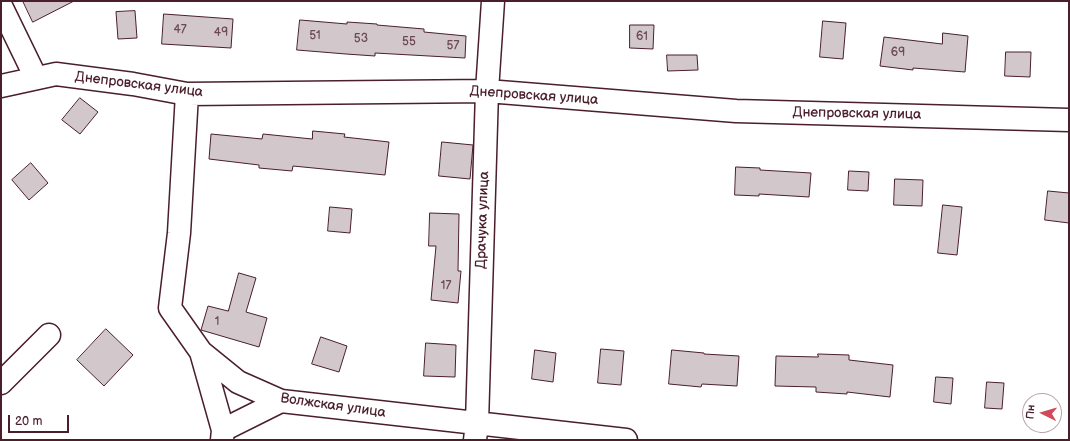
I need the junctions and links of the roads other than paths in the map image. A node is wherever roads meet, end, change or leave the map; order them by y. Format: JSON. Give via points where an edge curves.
{"nodes":[{"id":1,"x":493,"y":1,"type":"edge"},
{"id":2,"x":1,"y":6,"type":"edge"},
{"id":3,"x":36,"y":78,"type":"junction"},
{"id":4,"x":1,"y":86,"type":"edge"},
{"id":5,"x":487,"y":91,"type":"junction"},
{"id":6,"x":187,"y":94,"type":"junction"},
{"id":7,"x":1069,"y":120,"type":"edge"},
{"id":8,"x":49,"y":335,"type":"dead end"},
{"id":9,"x":201,"y":352,"type":"junction"},
{"id":10,"x":1,"y":383,"type":"edge"},
{"id":11,"x":281,"y":401,"type":"junction"},
{"id":12,"x":476,"y":432,"type":"edge"},
{"id":13,"x":223,"y":435,"type":"edge"},
{"id":14,"x":626,"y":440,"type":"edge"}],
"edges":[{"from":1,"to":5,"type":"street","name":"Драчука улица"},
{"from":2,"to":3,"type":"street"},
{"from":3,"to":4,"type":"street","name":"Днепровская улица"},
{"from":3,"to":6,"type":"street","name":"Днепровская улица","via":[[56,74]]},
{"from":5,"to":6,"type":"street","name":"Днепровская улица"},
{"from":5,"to":7,"type":"street","name":"Днепровская улица","via":[[736,111]]},
{"from":5,"to":12,"type":"street","name":"Драчука улица"},
{"from":6,"to":9,"type":"street","name":"Волжская улица","via":[[179,233],[170,308]]},
{"from":8,"to":10,"type":"street"},
{"from":9,"to":11,"type":"street","name":"Волжская улица","via":[[238,382]]},
{"from":9,"to":13,"type":"street"},
{"from":11,"to":12,"type":"street","name":"Волжская улица"},
{"from":11,"to":13,"type":"street"},
{"from":12,"to":14,"type":"street","name":"Волжская улица"}]}
